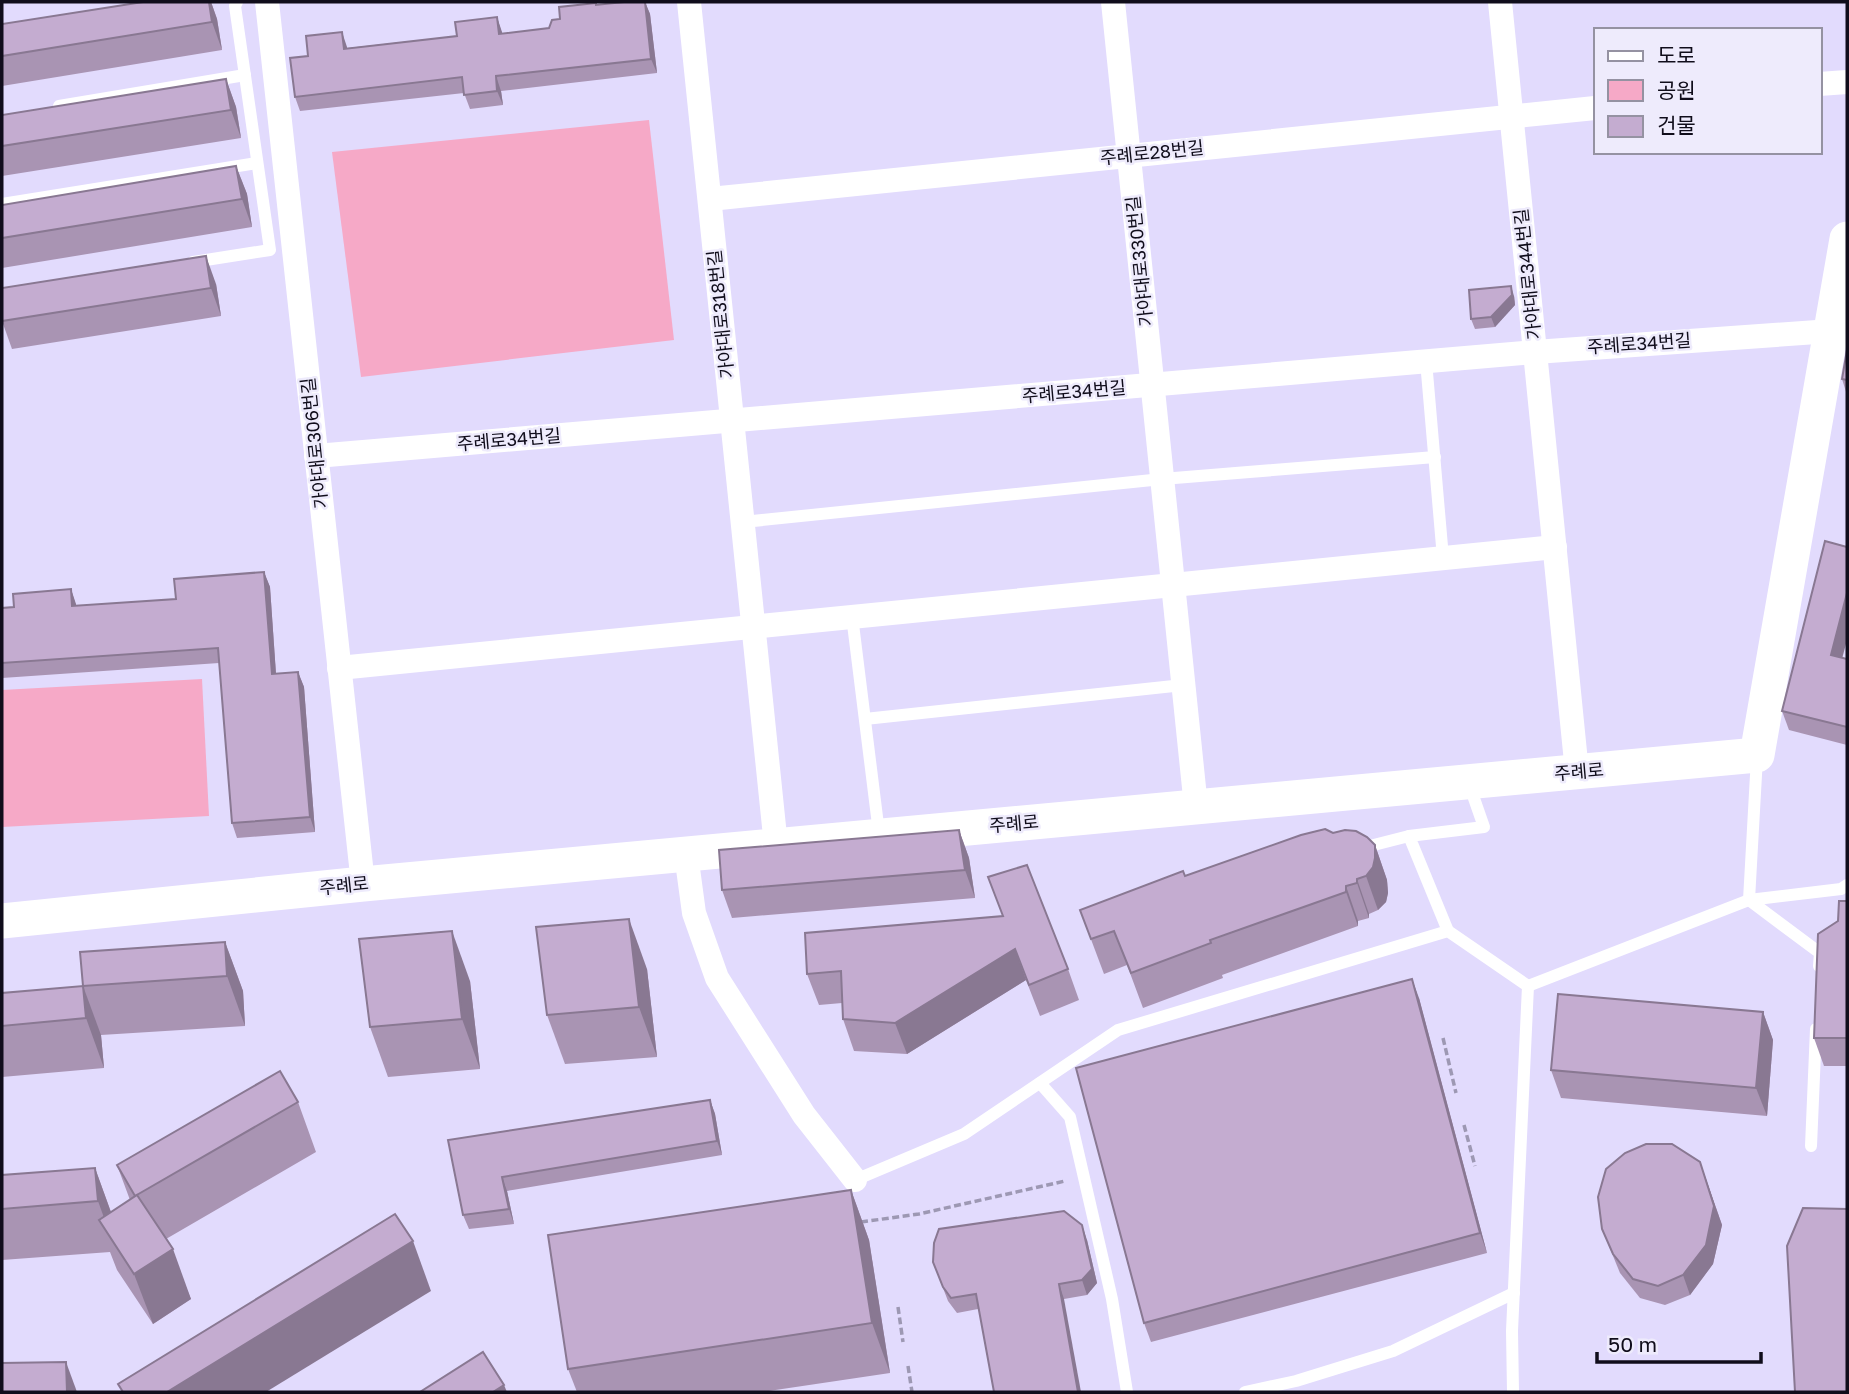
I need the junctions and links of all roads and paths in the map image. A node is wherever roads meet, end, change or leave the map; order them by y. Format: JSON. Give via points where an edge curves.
{"nodes":[{"id":1,"x":237,"y":2,"type":"edge"},
{"id":2,"x":267,"y":2,"type":"edge"},
{"id":3,"x":689,"y":2,"type":"edge"},
{"id":4,"x":1113,"y":2,"type":"edge"},
{"id":5,"x":1500,"y":2,"type":"edge"},
{"id":6,"x":245,"y":75,"type":"junction"},
{"id":7,"x":1847,"y":82,"type":"edge"},
{"id":8,"x":1821,"y":85,"type":"edge"},
{"id":9,"x":1594,"y":107,"type":"edge"},
{"id":10,"x":42,"y":108,"type":"edge"},
{"id":11,"x":1511,"y":116,"type":"junction"},
{"id":12,"x":1129,"y":155,"type":"junction"},
{"id":13,"x":257,"y":163,"type":"junction"},
{"id":14,"x":710,"y":199,"type":"junction"},
{"id":15,"x":2,"y":204,"type":"edge"},
{"id":16,"x":1847,"y":239,"type":"edge"},
{"id":17,"x":176,"y":265,"type":"edge"},
{"id":18,"x":1831,"y":331,"type":"junction"},
{"id":19,"x":1535,"y":352,"type":"junction"},
{"id":20,"x":1426,"y":361,"type":"junction"},
{"id":21,"x":1152,"y":385,"type":"junction"},
{"id":22,"x":732,"y":421,"type":"junction"},
{"id":23,"x":316,"y":456,"type":"junction"},
{"id":24,"x":1435,"y":457,"type":"junction"},
{"id":25,"x":1162,"y":479,"type":"junction"},
{"id":26,"x":743,"y":522,"type":"junction"},
{"id":27,"x":1555,"y":547,"type":"junction"},
{"id":28,"x":1443,"y":558,"type":"junction"},
{"id":29,"x":1173,"y":585,"type":"junction"},
{"id":30,"x":852,"y":616,"type":"junction"},
{"id":31,"x":753,"y":626,"type":"junction"},
{"id":32,"x":339,"y":668,"type":"junction"},
{"id":33,"x":1183,"y":685,"type":"junction"},
{"id":34,"x":865,"y":719,"type":"junction"},
{"id":35,"x":1757,"y":755,"type":"junction"},
{"id":36,"x":1577,"y":772,"type":"junction"},
{"id":37,"x":1469,"y":782,"type":"junction"},
{"id":38,"x":1196,"y":807,"type":"junction"},
{"id":39,"x":879,"y":836,"type":"junction"},
{"id":40,"x":1409,"y":836,"type":"junction"},
{"id":41,"x":776,"y":846,"type":"junction"},
{"id":42,"x":1343,"y":853,"type":"edge"},
{"id":43,"x":686,"y":854,"type":"junction"},
{"id":44,"x":363,"y":884,"type":"junction"},
{"id":45,"x":1847,"y":885,"type":"edge"},
{"id":46,"x":1749,"y":900,"type":"junction"},
{"id":47,"x":2,"y":921,"type":"edge"},
{"id":48,"x":1448,"y":931,"type":"junction"},
{"id":49,"x":1818,"y":981,"type":"edge"},
{"id":50,"x":1528,"y":986,"type":"junction"},
{"id":51,"x":1816,"y":1023,"type":"edge"},
{"id":52,"x":1443,"y":1038,"type":"dead end"},
{"id":53,"x":1040,"y":1083,"type":"junction"},
{"id":54,"x":1456,"y":1093,"type":"dead end"},
{"id":55,"x":1464,"y":1125,"type":"dead end"},
{"id":56,"x":1811,"y":1146,"type":"dead end"},
{"id":57,"x":1475,"y":1166,"type":"dead end"},
{"id":58,"x":855,"y":1180,"type":"joint"},
{"id":59,"x":1065,"y":1181,"type":"dead end"},
{"id":60,"x":854,"y":1223,"type":"edge"},
{"id":61,"x":1514,"y":1293,"type":"junction"},
{"id":62,"x":898,"y":1307,"type":"dead end"},
{"id":63,"x":903,"y":1342,"type":"dead end"},
{"id":64,"x":908,"y":1366,"type":"dead end"},
{"id":65,"x":912,"y":1392,"type":"edge"},
{"id":66,"x":1128,"y":1392,"type":"edge"},
{"id":67,"x":1245,"y":1392,"type":"edge"},
{"id":68,"x":1513,"y":1392,"type":"edge"}],
"edges":[{"from":1,"to":6,"type":"lane"},
{"from":2,"to":23,"type":"street","name":"가야대로306번길"},
{"from":3,"to":14,"type":"street","name":"가야대로318번길"},
{"from":4,"to":12,"type":"street","name":"가야대로330번길"},
{"from":5,"to":11,"type":"street","name":"가야대로344번길"},
{"from":6,"to":10,"type":"lane"},
{"from":6,"to":13,"type":"lane"},
{"from":7,"to":8,"type":"street"},
{"from":9,"to":11,"type":"street","name":"주례로28번길"},
{"from":11,"to":12,"type":"street","name":"주례로28번길"},
{"from":11,"to":19,"type":"street","name":"가야대로344번길"},
{"from":12,"to":14,"type":"street","name":"주례로28번길"},
{"from":12,"to":21,"type":"street","name":"가야대로330번길"},
{"from":13,"to":15,"type":"lane"},
{"from":13,"to":17,"type":"lane","via":[[270,250]]},
{"from":14,"to":22,"type":"street","name":"가야대로318번길"},
{"from":16,"to":18,"type":"street"},
{"from":18,"to":19,"type":"street","name":"주례로34번길"},
{"from":18,"to":35,"type":"street"},
{"from":19,"to":20,"type":"street","name":"주례로34번길"},
{"from":19,"to":27,"type":"street","name":"가야대로344번길"},
{"from":20,"to":21,"type":"street","name":"주례로34번길"},
{"from":20,"to":24,"type":"lane"},
{"from":21,"to":22,"type":"street","name":"주례로34번길"},
{"from":21,"to":25,"type":"street","name":"가야대로330번길"},
{"from":22,"to":23,"type":"street","name":"주례로34번길"},
{"from":22,"to":26,"type":"street","name":"가야대로318번길"},
{"from":23,"to":32,"type":"street","name":"가야대로306번길"},
{"from":24,"to":25,"type":"lane"},
{"from":24,"to":28,"type":"lane"},
{"from":25,"to":26,"type":"lane"},
{"from":25,"to":29,"type":"street","name":"가야대로330번길"},
{"from":26,"to":31,"type":"street","name":"가야대로318번길"},
{"from":27,"to":28,"type":"street"},
{"from":27,"to":36,"type":"street","name":"가야대로344번길"},
{"from":28,"to":29,"type":"street"},
{"from":29,"to":30,"type":"street"},
{"from":29,"to":33,"type":"street","name":"가야대로330번길"},
{"from":30,"to":31,"type":"street"},
{"from":30,"to":34,"type":"lane"},
{"from":31,"to":32,"type":"street"},
{"from":31,"to":41,"type":"street","name":"가야대로318번길"},
{"from":32,"to":44,"type":"street","name":"가야대로306번길"},
{"from":33,"to":34,"type":"lane"},
{"from":33,"to":38,"type":"street","name":"가야대로330번길"},
{"from":34,"to":39,"type":"lane"},
{"from":35,"to":36,"type":"street","name":"주례로"},
{"from":35,"to":46,"type":"lane"},
{"from":36,"to":37,"type":"street","name":"주례로"},
{"from":37,"to":38,"type":"street","name":"주례로"},
{"from":37,"to":40,"type":"lane","via":[[1484,827]]},
{"from":38,"to":39,"type":"street","name":"주례로"},
{"from":39,"to":41,"type":"street","name":"주례로"},
{"from":40,"to":42,"type":"lane"},
{"from":40,"to":48,"type":"lane"},
{"from":41,"to":43,"type":"street","name":"주례로"},
{"from":43,"to":44,"type":"street","name":"주례로"},
{"from":43,"to":58,"type":"street","via":[[694,913],[717,978],[804,1115]]},
{"from":44,"to":47,"type":"street","name":"주례로"},
{"from":45,"to":46,"type":"lane"},
{"from":46,"to":49,"type":"lane","via":[[1820,953]]},
{"from":46,"to":50,"type":"lane"},
{"from":48,"to":50,"type":"lane"},
{"from":48,"to":53,"type":"lane","via":[[1118,1030]]},
{"from":50,"to":61,"type":"lane"},
{"from":51,"to":56,"type":"lane"},
{"from":52,"to":54,"type":"path"},
{"from":53,"to":58,"type":"lane","via":[[964,1134]]},
{"from":53,"to":66,"type":"lane","via":[[1070,1118],[1112,1299]]},
{"from":55,"to":57,"type":"path"},
{"from":59,"to":60,"type":"path","via":[[919,1214]]},
{"from":61,"to":67,"type":"lane","via":[[1393,1351]]},
{"from":61,"to":68,"type":"lane"},
{"from":62,"to":63,"type":"path"},
{"from":64,"to":65,"type":"path"}]}
